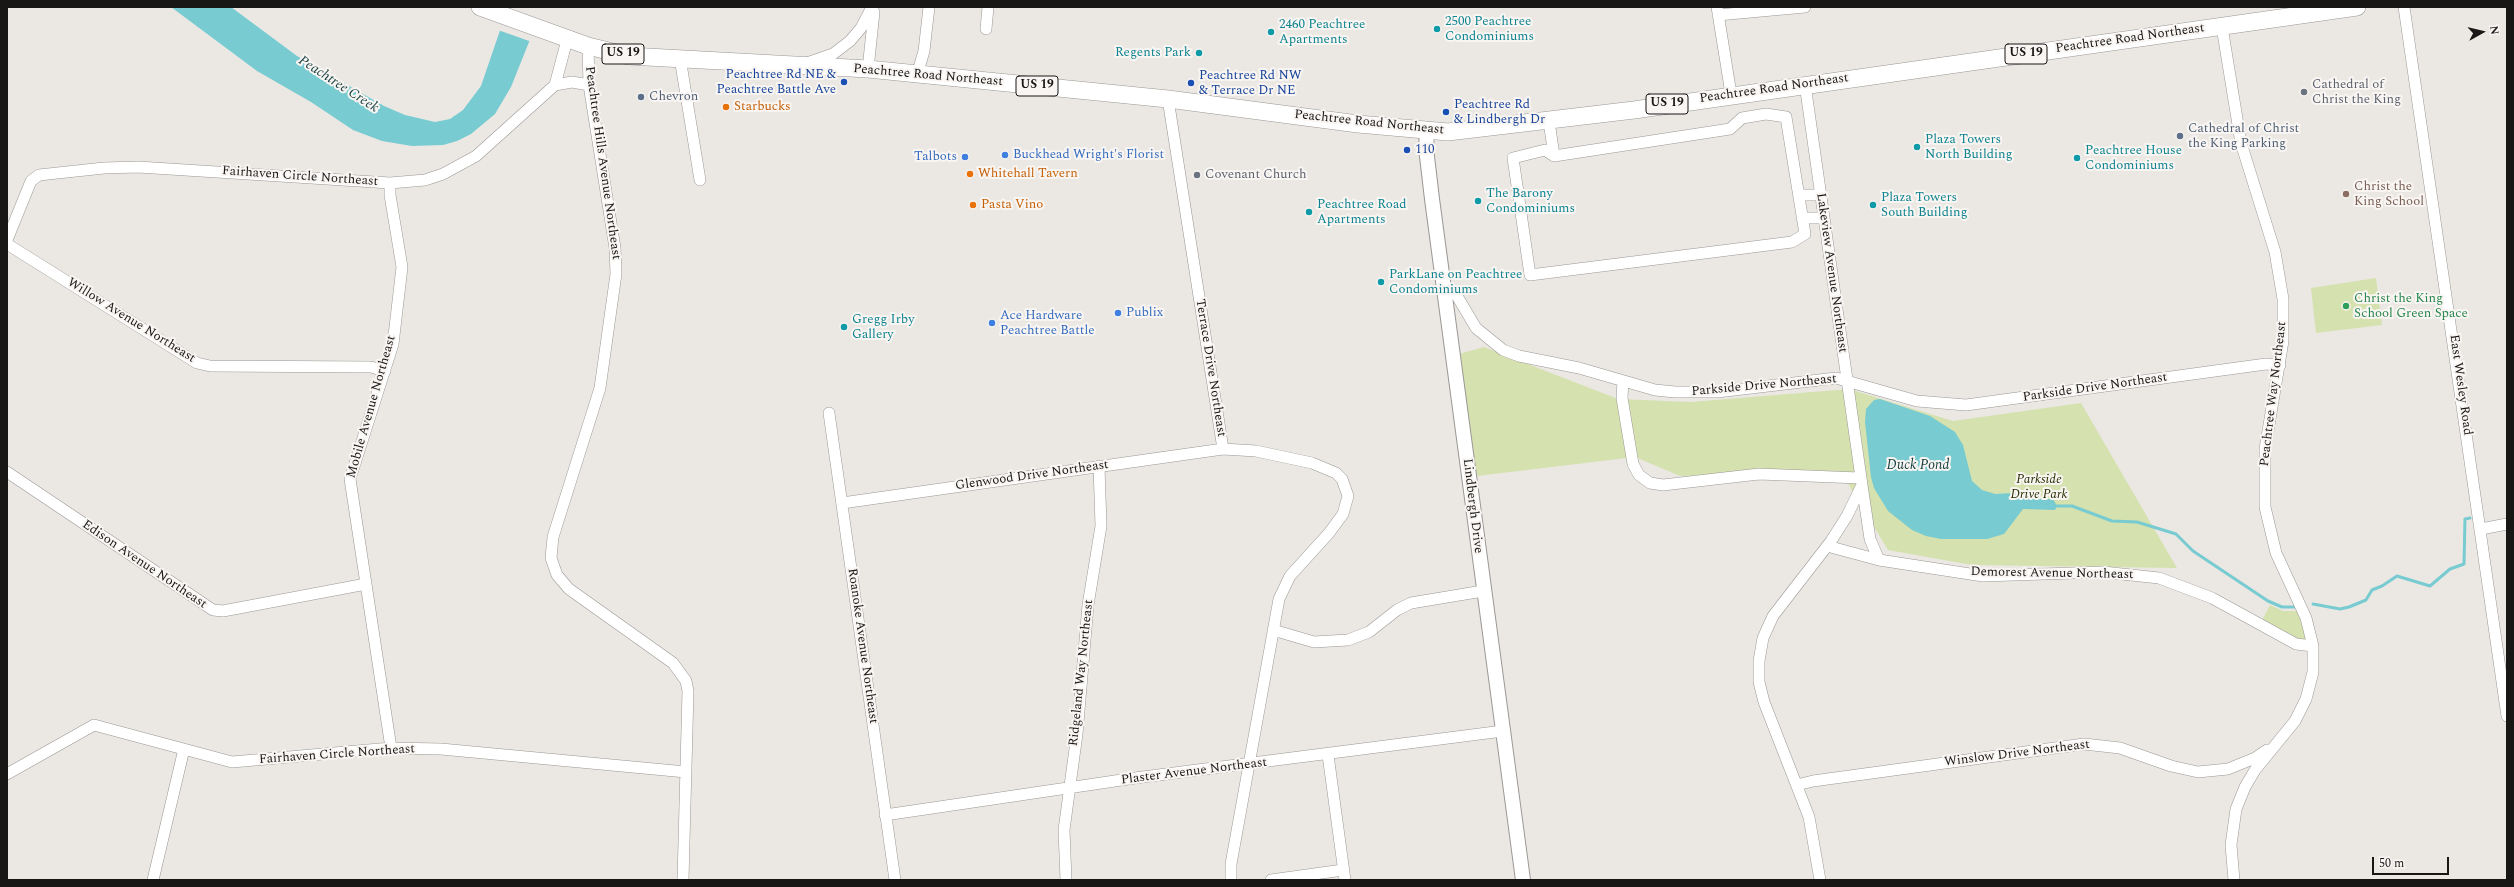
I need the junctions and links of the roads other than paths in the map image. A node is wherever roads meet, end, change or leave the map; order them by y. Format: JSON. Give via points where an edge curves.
{"nodes":[{"id":1,"x":480,"y":7,"type":"edge"},
{"id":2,"x":873,"y":7,"type":"edge"},
{"id":3,"x":929,"y":7,"type":"edge"},
{"id":4,"x":988,"y":7,"type":"edge"},
{"id":5,"x":1805,"y":7,"type":"edge"},
{"id":6,"x":2357,"y":7,"type":"edge"},
{"id":7,"x":2404,"y":7,"type":"edge"},
{"id":8,"x":1717,"y":11,"type":"edge"},
{"id":9,"x":2222,"y":27,"type":"junction"},
{"id":10,"x":986,"y":29,"type":"dead end"},
{"id":11,"x":567,"y":40,"type":"junction"},
{"id":12,"x":588,"y":46,"type":"junction"},
{"id":13,"x":680,"y":58,"type":"junction"},
{"id":14,"x":800,"y":66,"type":"junction"},
{"id":15,"x":868,"y":69,"type":"junction"},
{"id":16,"x":917,"y":74,"type":"junction"},
{"id":17,"x":1805,"y":84,"type":"junction"},
{"id":18,"x":555,"y":85,"type":"junction"},
{"id":19,"x":589,"y":85,"type":"junction"},
{"id":20,"x":1731,"y":94,"type":"junction"},
{"id":21,"x":1168,"y":99,"type":"junction"},
{"id":22,"x":1549,"y":121,"type":"junction"},
{"id":23,"x":1427,"y":132,"type":"junction"},
{"id":24,"x":1554,"y":156,"type":"junction"},
{"id":25,"x":700,"y":180,"type":"dead end"},
{"id":26,"x":390,"y":183,"type":"junction"},
{"id":27,"x":1798,"y":194,"type":"junction"},
{"id":28,"x":1820,"y":195,"type":"junction"},
{"id":29,"x":1802,"y":218,"type":"junction"},
{"id":30,"x":1824,"y":218,"type":"junction"},
{"id":31,"x":7,"y":240,"type":"edge"},
{"id":32,"x":7,"y":244,"type":"edge"},
{"id":33,"x":1445,"y":288,"type":"junction"},
{"id":34,"x":2280,"y":366,"type":"junction"},
{"id":35,"x":385,"y":371,"type":"junction"},
{"id":36,"x":1846,"y":380,"type":"junction"},
{"id":37,"x":1623,"y":381,"type":"junction"},
{"id":38,"x":829,"y":413,"type":"dead end"},
{"id":39,"x":1223,"y":449,"type":"junction"},
{"id":40,"x":1099,"y":466,"type":"junction"},
{"id":41,"x":7,"y":472,"type":"edge"},
{"id":42,"x":1861,"y":482,"type":"junction"},
{"id":43,"x":842,"y":503,"type":"junction"},
{"id":44,"x":2507,"y":524,"type":"edge"},
{"id":45,"x":2481,"y":529,"type":"junction"},
{"id":46,"x":1827,"y":546,"type":"junction"},
{"id":47,"x":1879,"y":560,"type":"junction"},
{"id":48,"x":366,"y":584,"type":"junction"},
{"id":49,"x":1483,"y":591,"type":"junction"},
{"id":50,"x":1273,"y":630,"type":"junction"},
{"id":51,"x":2312,"y":646,"type":"junction"},
{"id":52,"x":2507,"y":716,"type":"edge"},
{"id":53,"x":1502,"y":730,"type":"junction"},
{"id":54,"x":2275,"y":745,"type":"junction"},
{"id":55,"x":391,"y":748,"type":"junction"},
{"id":56,"x":184,"y":749,"type":"junction"},
{"id":57,"x":1328,"y":755,"type":"junction"},
{"id":58,"x":1249,"y":765,"type":"junction"},
{"id":59,"x":686,"y":772,"type":"junction"},
{"id":60,"x":7,"y":774,"type":"edge"},
{"id":61,"x":1798,"y":785,"type":"junction"},
{"id":62,"x":1069,"y":788,"type":"junction"},
{"id":63,"x":886,"y":814,"type":"junction"},
{"id":64,"x":1344,"y":875,"type":"edge"},
{"id":65,"x":153,"y":880,"type":"edge"},
{"id":66,"x":684,"y":880,"type":"edge"},
{"id":67,"x":895,"y":880,"type":"edge"},
{"id":68,"x":1066,"y":880,"type":"edge"},
{"id":69,"x":1231,"y":880,"type":"edge"},
{"id":70,"x":1271,"y":880,"type":"edge"},
{"id":71,"x":1523,"y":880,"type":"edge"},
{"id":72,"x":1820,"y":880,"type":"edge"},
{"id":73,"x":2234,"y":880,"type":"edge"}],
"edges":[{"from":1,"to":11,"type":"highway","name":"Peachtree Road Northeast","number":"US 19"},
{"from":2,"to":14,"type":"street","via":[[861,28],[834,54]]},
{"from":2,"to":15,"type":"street"},
{"from":3,"to":16,"type":"street","via":[[924,52]]},
{"from":4,"to":10,"type":"street"},
{"from":5,"to":8,"type":"street"},
{"from":6,"to":9,"type":"highway","name":"Peachtree Road Northeast","number":"US 19"},
{"from":7,"to":45,"type":"street","name":"East Wesley Road"},
{"from":8,"to":20,"type":"street"},
{"from":9,"to":17,"type":"highway","name":"Peachtree Road Northeast","number":"US 19"},
{"from":9,"to":34,"type":"street","name":"Peachtree Way Northeast","via":[[2241,143],[2281,279],[2284,321]]},
{"from":11,"to":12,"type":"highway","name":"Peachtree Road Northeast","number":"US 19"},
{"from":11,"to":18,"type":"street"},
{"from":12,"to":13,"type":"highway","name":"Peachtree Road Northeast","number":"US 19","via":[[629,56]]},
{"from":12,"to":19,"type":"street","name":"Peachtree Hills Avenue Northeast"},
{"from":13,"to":14,"type":"highway","name":"Peachtree Road Northeast","number":"US 19"},
{"from":13,"to":25,"type":"street"},
{"from":14,"to":15,"type":"highway","name":"Peachtree Road Northeast","number":"US 19"},
{"from":15,"to":16,"type":"highway","name":"Peachtree Road Northeast","number":"US 19"},
{"from":16,"to":21,"type":"highway","name":"Peachtree Road Northeast","number":"US 19"},
{"from":17,"to":20,"type":"highway","name":"Peachtree Road Northeast","number":"US 19"},
{"from":17,"to":28,"type":"street","name":"Lakeview Avenue Northeast"},
{"from":18,"to":19,"type":"street","via":[[572,82]]},
{"from":18,"to":26,"type":"street","name":"Fairhaven Circle Northeast","via":[[499,137],[460,166],[425,180]]},
{"from":19,"to":59,"type":"street","name":"Peachtree Hills Avenue Northeast","via":[[615,248],[616,274],[600,388],[553,537],[552,558],[557,575],[569,589],[682,672],[688,691]]},
{"from":20,"to":22,"type":"highway","name":"Peachtree Road Northeast","number":"US 19"},
{"from":21,"to":23,"type":"highway","name":"Peachtree Road Northeast","number":"US 19"},
{"from":21,"to":39,"type":"street","name":"Terrace Drive Northeast"},
{"from":22,"to":23,"type":"highway","name":"Peachtree Road Northeast","number":"US 19","via":[[1465,131]]},
{"from":22,"to":24,"type":"street"},
{"from":23,"to":33,"type":"main road","name":"Lindbergh Drive","via":[[1426,148]]},
{"from":24,"to":27,"type":"street","via":[[1730,129],[1742,118],[1766,114],[1786,117]]},
{"from":24,"to":29,"type":"street","via":[[1545,150],[1513,158],[1530,276],[1792,242],[1805,234]]},
{"from":26,"to":31,"type":"street","name":"Fairhaven Circle Northeast","via":[[138,167],[40,175],[31,181]]},
{"from":26,"to":35,"type":"street","name":"Mobile Avenue Northeast","via":[[402,267],[393,344]]},
{"from":27,"to":28,"type":"street"},
{"from":27,"to":29,"type":"street"},
{"from":28,"to":30,"type":"street","name":"Lakeview Avenue Northeast"},
{"from":29,"to":30,"type":"street"},
{"from":30,"to":36,"type":"street","name":"Lakeview Avenue Northeast"},
{"from":32,"to":35,"type":"street","name":"Willow Avenue Northeast","via":[[197,363],[210,366],[371,367]]},
{"from":33,"to":37,"type":"street","name":"Parkside Drive Northeast","via":[[1457,296],[1476,328],[1503,350]]},
{"from":33,"to":49,"type":"main road","name":"Lindbergh Drive"},
{"from":34,"to":36,"type":"street","name":"Parkside Drive Northeast","via":[[2266,364],[1966,405],[1917,401]]},
{"from":34,"to":51,"type":"street","name":"Peachtree Way Northeast","via":[[2265,450],[2265,504],[2276,553],[2306,618]]},
{"from":35,"to":48,"type":"street","name":"Mobile Avenue Northeast","via":[[350,479]]},
{"from":36,"to":37,"type":"street","name":"Parkside Drive Northeast","via":[[1827,378],[1766,387],[1696,393],[1655,390]]},
{"from":36,"to":42,"type":"street","name":"Lakeview Avenue Northeast"},
{"from":37,"to":42,"type":"street","via":[[1622,398],[1633,464],[1639,475],[1650,483],[1663,485],[1760,474]]},
{"from":38,"to":43,"type":"street","name":"Roanoke Avenue Northeast"},
{"from":39,"to":40,"type":"street","name":"Glenwood Drive Northeast"},
{"from":39,"to":50,"type":"street","name":"Terrace Drive Northeast","via":[[1256,451],[1312,463],[1336,473],[1347,488],[1348,502],[1343,514],[1283,587]]},
{"from":40,"to":43,"type":"street","name":"Glenwood Drive Northeast"},
{"from":40,"to":62,"type":"street","name":"Ridgeland Way Northeast","via":[[1101,526],[1088,605]]},
{"from":41,"to":48,"type":"street","name":"Edison Avenue Northeast","via":[[213,610],[223,611]]},
{"from":42,"to":46,"type":"street","via":[[1847,516]]},
{"from":42,"to":47,"type":"street","name":"Lakeview Avenue Northeast","via":[[1870,539]]},
{"from":43,"to":63,"type":"street","name":"Roanoke Avenue Northeast"},
{"from":44,"to":45,"type":"street"},
{"from":45,"to":52,"type":"street","name":"East Wesley Road"},
{"from":46,"to":47,"type":"street","name":"Demorest Avenue Northeast"},
{"from":46,"to":61,"type":"street","via":[[1772,616],[1763,638],[1759,661],[1764,702]]},
{"from":47,"to":51,"type":"street","name":"Demorest Avenue Northeast","via":[[1983,576],[2103,572],[2159,578],[2212,598],[2296,644]]},
{"from":48,"to":55,"type":"street","name":"Mobile Avenue Northeast"},
{"from":49,"to":50,"type":"street","via":[[1411,603],[1397,610],[1369,632],[1348,640],[1314,642]]},
{"from":49,"to":53,"type":"main road","name":"Lindbergh Drive"},
{"from":50,"to":58,"type":"street","name":"Terrace Drive Northeast"},
{"from":51,"to":54,"type":"street","name":"Peachtree Way Northeast","via":[[2313,672],[2306,699],[2295,721]]},
{"from":53,"to":57,"type":"street","name":"Plaster Avenue Northeast"},
{"from":53,"to":71,"type":"main road","name":"Lindbergh Drive"},
{"from":54,"to":61,"type":"street","name":"Winslow Drive Northeast","via":[[2242,764],[2212,771],[2182,769],[2120,748],[2084,744]]},
{"from":54,"to":73,"type":"street","name":"Peachtree Way Northeast","via":[[2255,770],[2236,809],[2231,845]]},
{"from":55,"to":56,"type":"street","name":"Fairhaven Circle Northeast","via":[[232,762]]},
{"from":55,"to":59,"type":"street","name":"Fairhaven Circle Northeast","via":[[441,749]]},
{"from":56,"to":60,"type":"street","name":"Fairhaven Circle Northeast","via":[[94,724]]},
{"from":56,"to":65,"type":"street"},
{"from":57,"to":58,"type":"street","name":"Plaster Avenue Northeast"},
{"from":57,"to":64,"type":"street"},
{"from":58,"to":62,"type":"street","name":"Plaster Avenue Northeast"},
{"from":58,"to":69,"type":"street","name":"Terrace Drive Northeast","via":[[1231,864]]},
{"from":59,"to":66,"type":"street","name":"Peachtree Hills Avenue Northeast"},
{"from":61,"to":72,"type":"street","via":[[1809,818]]},
{"from":62,"to":63,"type":"street","name":"Plaster Avenue Northeast"},
{"from":62,"to":68,"type":"street","name":"Ridgeland Way Northeast","via":[[1063,847]]},
{"from":63,"to":67,"type":"street","name":"Roanoke Avenue Northeast"},
{"from":64,"to":70,"type":"street"}]}
